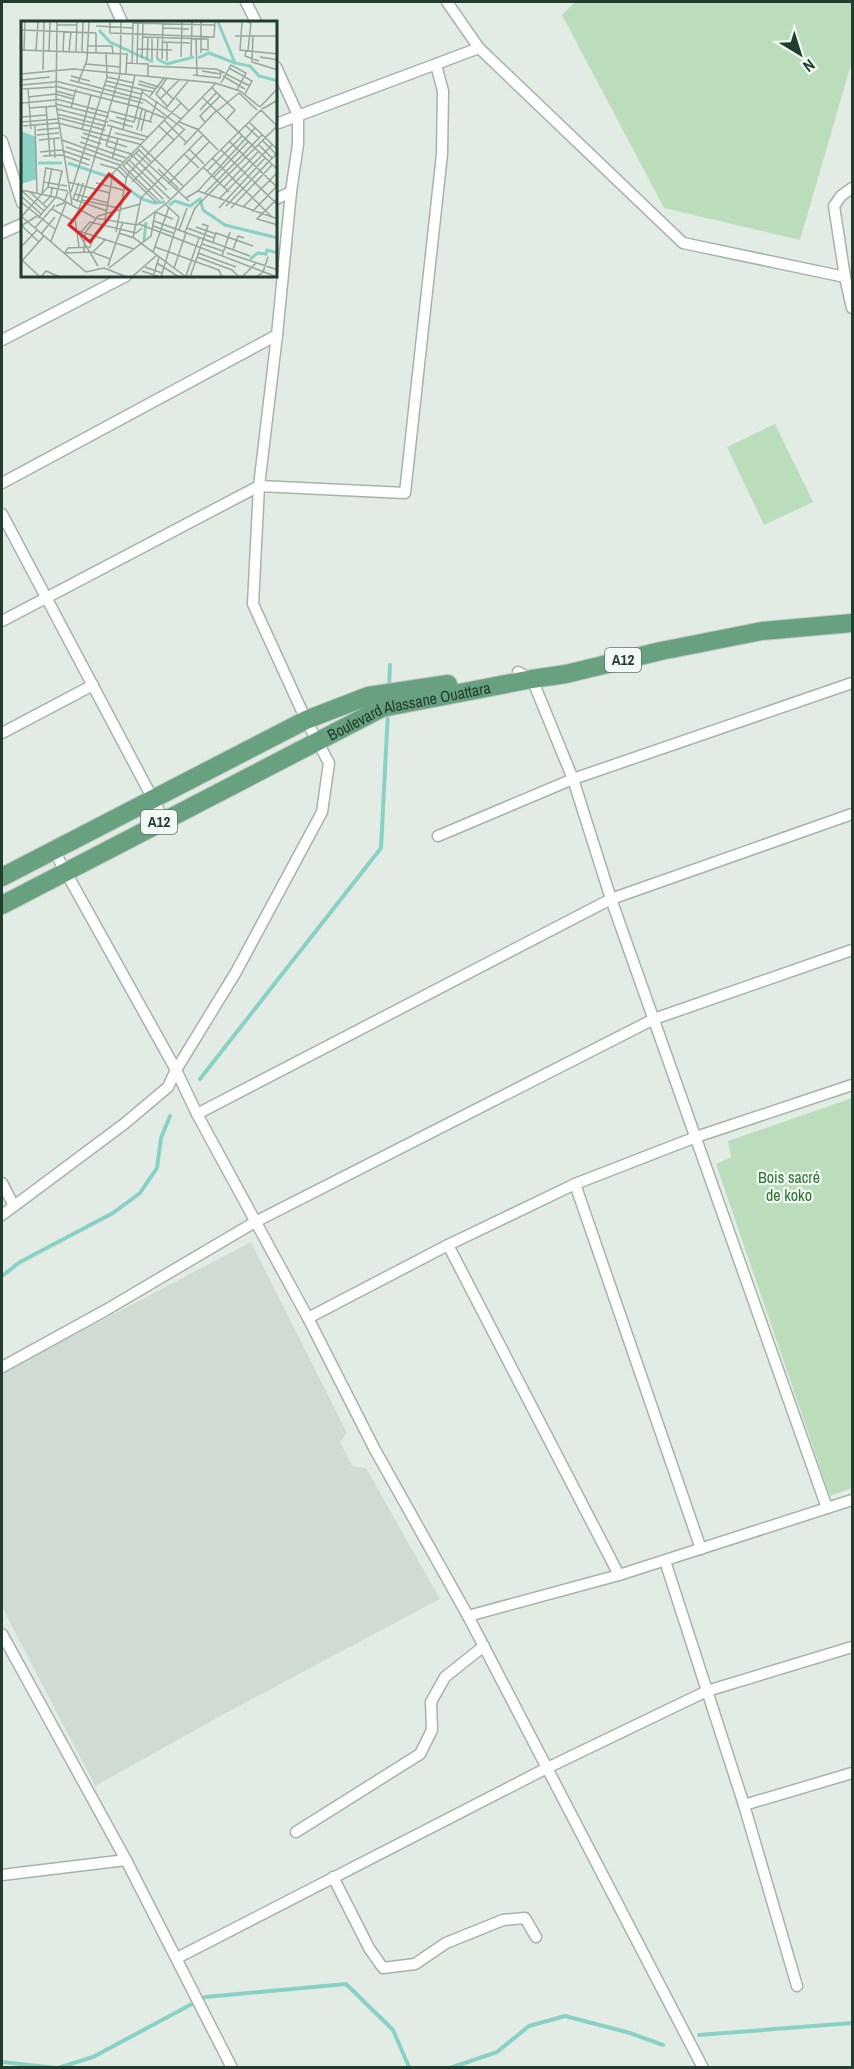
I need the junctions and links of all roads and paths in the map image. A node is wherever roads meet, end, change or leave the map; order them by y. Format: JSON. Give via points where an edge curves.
{"nodes":[{"id":1,"x":113,"y":2,"type":"edge"},
{"id":2,"x":246,"y":2,"type":"edge"},
{"id":3,"x":447,"y":2,"type":"edge"},
{"id":4,"x":122,"y":21,"type":"edge"},
{"id":5,"x":256,"y":21,"type":"edge"},
{"id":6,"x":479,"y":48,"type":"junction"},
{"id":7,"x":436,"y":65,"type":"junction"},
{"id":8,"x":278,"y":71,"type":"edge"},
{"id":9,"x":298,"y":116,"type":"junction"},
{"id":10,"x":278,"y":123,"type":"edge"},
{"id":11,"x":2,"y":141,"type":"edge"},
{"id":12,"x":852,"y":188,"type":"edge"},
{"id":13,"x":291,"y":192,"type":"junction"},
{"id":14,"x":278,"y":198,"type":"edge"},
{"id":15,"x":21,"y":200,"type":"edge"},
{"id":16,"x":21,"y":224,"type":"edge"},
{"id":17,"x":2,"y":233,"type":"edge"},
{"id":18,"x":844,"y":277,"type":"junction"},
{"id":19,"x":122,"y":278,"type":"edge"},
{"id":20,"x":852,"y":308,"type":"edge"},
{"id":21,"x":278,"y":335,"type":"junction"},
{"id":22,"x":2,"y":340,"type":"edge"},
{"id":23,"x":2,"y":483,"type":"edge"},
{"id":24,"x":260,"y":486,"type":"junction"},
{"id":25,"x":2,"y":514,"type":"edge"},
{"id":26,"x":47,"y":599,"type":"junction"},
{"id":27,"x":852,"y":612,"type":"edge"},
{"id":28,"x":2,"y":621,"type":"edge"},
{"id":29,"x":852,"y":623,"type":"edge"},
{"id":30,"x":525,"y":675,"type":"junction"},
{"id":31,"x":852,"y":683,"type":"edge"},
{"id":32,"x":93,"y":686,"type":"junction"},
{"id":33,"x":395,"y":699,"type":"junction"},
{"id":34,"x":306,"y":720,"type":"junction"},
{"id":35,"x":2,"y":733,"type":"edge"},
{"id":36,"x":317,"y":741,"type":"junction"},
{"id":37,"x":573,"y":779,"type":"junction"},
{"id":38,"x":152,"y":798,"type":"junction"},
{"id":39,"x":852,"y":814,"type":"edge"},
{"id":40,"x":164,"y":820,"type":"junction"},
{"id":41,"x":438,"y":836,"type":"dead end"},
{"id":42,"x":53,"y":849,"type":"junction"},
{"id":43,"x":65,"y":872,"type":"junction"},
{"id":44,"x":2,"y":877,"type":"edge"},
{"id":45,"x":610,"y":898,"type":"junction"},
{"id":46,"x":2,"y":905,"type":"edge"},
{"id":47,"x":852,"y":950,"type":"edge"},
{"id":48,"x":654,"y":1019,"type":"junction"},
{"id":49,"x":176,"y":1070,"type":"junction"},
{"id":50,"x":852,"y":1085,"type":"edge"},
{"id":51,"x":197,"y":1114,"type":"junction"},
{"id":52,"x":696,"y":1137,"type":"junction"},
{"id":53,"x":2,"y":1184,"type":"edge"},
{"id":54,"x":575,"y":1184,"type":"junction"},
{"id":55,"x":14,"y":1206,"type":"junction"},
{"id":56,"x":2,"y":1215,"type":"edge"},
{"id":57,"x":255,"y":1222,"type":"junction"},
{"id":58,"x":448,"y":1245,"type":"junction"},
{"id":59,"x":308,"y":1318,"type":"junction"},
{"id":60,"x":2,"y":1368,"type":"edge"},
{"id":61,"x":852,"y":1500,"type":"edge"},
{"id":62,"x":827,"y":1508,"type":"junction"},
{"id":63,"x":701,"y":1549,"type":"junction"},
{"id":64,"x":665,"y":1561,"type":"junction"},
{"id":65,"x":619,"y":1575,"type":"junction"},
{"id":66,"x":468,"y":1616,"type":"junction"},
{"id":67,"x":2,"y":1634,"type":"edge"},
{"id":68,"x":484,"y":1646,"type":"junction"},
{"id":69,"x":852,"y":1647,"type":"edge"},
{"id":70,"x":707,"y":1691,"type":"junction"},
{"id":71,"x":547,"y":1768,"type":"junction"},
{"id":72,"x":852,"y":1773,"type":"edge"},
{"id":73,"x":744,"y":1805,"type":"junction"},
{"id":74,"x":296,"y":1832,"type":"dead end"},
{"id":75,"x":126,"y":1860,"type":"junction"},
{"id":76,"x":2,"y":1875,"type":"edge"},
{"id":77,"x":333,"y":1877,"type":"junction"},
{"id":78,"x":536,"y":1937,"type":"dead end"},
{"id":79,"x":177,"y":1958,"type":"junction"},
{"id":80,"x":797,"y":1986,"type":"dead end"},
{"id":81,"x":232,"y":2067,"type":"edge"},
{"id":82,"x":703,"y":2067,"type":"edge"}],
"edges":[{"from":1,"to":4,"type":"street"},
{"from":2,"to":5,"type":"street"},
{"from":3,"to":6,"type":"street"},
{"from":6,"to":7,"type":"street"},
{"from":6,"to":18,"type":"street","via":[[684,243]]},
{"from":7,"to":9,"type":"street"},
{"from":7,"to":24,"type":"street","via":[[443,91],[442,154],[405,493]]},
{"from":8,"to":9,"type":"street"},
{"from":9,"to":10,"type":"street"},
{"from":9,"to":13,"type":"street"},
{"from":11,"to":15,"type":"street"},
{"from":12,"to":18,"type":"street","via":[[834,207]]},
{"from":13,"to":14,"type":"street"},
{"from":13,"to":21,"type":"street"},
{"from":16,"to":17,"type":"street"},
{"from":18,"to":20,"type":"street"},
{"from":19,"to":22,"type":"street"},
{"from":21,"to":23,"type":"street"},
{"from":21,"to":24,"type":"street"},
{"from":24,"to":26,"type":"street"},
{"from":24,"to":34,"type":"street","via":[[254,604]]},
{"from":25,"to":26,"type":"street"},
{"from":26,"to":28,"type":"street"},
{"from":26,"to":32,"type":"street"},
{"from":27,"to":30,"type":"main road","name":"Boulevard Alassane Ouattara","number":"A12","via":[[715,628]]},
{"from":29,"to":30,"type":"main road","name":"Boulevard Alassane Ouattara","number":"A12","via":[[762,631],[566,674]]},
{"from":30,"to":33,"type":"main road","name":"Boulevard Alassane Ouattara","number":"A12"},
{"from":30,"to":37,"type":"street"},
{"from":31,"to":37,"type":"street"},
{"from":32,"to":35,"type":"street"},
{"from":32,"to":38,"type":"street"},
{"from":33,"to":34,"type":"main road","name":"Boulevard Alassane Ouattara","number":"A12","via":[[368,696]]},
{"from":33,"to":36,"type":"main road","name":"Boulevard Alassane Ouattara","number":"A12"},
{"from":34,"to":36,"type":"street"},
{"from":34,"to":38,"type":"main road","name":"Boulevard Alassane Ouattara","number":"A12"},
{"from":36,"to":40,"type":"main road","name":"Boulevard Alassane Ouattara","number":"A12"},
{"from":36,"to":49,"type":"street","via":[[328,763],[322,812],[236,972]]},
{"from":37,"to":41,"type":"street"},
{"from":37,"to":45,"type":"street"},
{"from":38,"to":40,"type":"street"},
{"from":38,"to":42,"type":"main road","name":"Boulevard Alassane Ouattara","number":"A12"},
{"from":39,"to":45,"type":"street"},
{"from":40,"to":43,"type":"main road","name":"Boulevard Alassane Ouattara","number":"A12"},
{"from":42,"to":43,"type":"street"},
{"from":42,"to":44,"type":"main road","name":"Boulevard Alassane Ouattara","number":"A12"},
{"from":43,"to":46,"type":"main road","name":"Boulevard Alassane Ouattara","number":"A12"},
{"from":43,"to":49,"type":"street"},
{"from":45,"to":48,"type":"street"},
{"from":45,"to":51,"type":"street"},
{"from":47,"to":48,"type":"street"},
{"from":48,"to":52,"type":"street"},
{"from":48,"to":57,"type":"street"},
{"from":49,"to":51,"type":"street"},
{"from":49,"to":55,"type":"street","via":[[168,1087],[124,1124]]},
{"from":50,"to":52,"type":"street"},
{"from":51,"to":57,"type":"street"},
{"from":52,"to":54,"type":"street"},
{"from":52,"to":62,"type":"street"},
{"from":53,"to":55,"type":"street"},
{"from":54,"to":58,"type":"street"},
{"from":54,"to":63,"type":"street"},
{"from":55,"to":56,"type":"street"},
{"from":57,"to":59,"type":"street"},
{"from":57,"to":60,"type":"street"},
{"from":58,"to":59,"type":"street"},
{"from":58,"to":65,"type":"street"},
{"from":59,"to":66,"type":"street","via":[[374,1448]]},
{"from":61,"to":62,"type":"street"},
{"from":62,"to":63,"type":"street"},
{"from":63,"to":64,"type":"street"},
{"from":64,"to":65,"type":"street"},
{"from":64,"to":70,"type":"street"},
{"from":65,"to":66,"type":"street"},
{"from":66,"to":68,"type":"street"},
{"from":67,"to":75,"type":"street"},
{"from":68,"to":71,"type":"street"},
{"from":68,"to":74,"type":"street","via":[[445,1677],[431,1702],[432,1730],[420,1754]]},
{"from":69,"to":70,"type":"street"},
{"from":70,"to":71,"type":"street"},
{"from":70,"to":73,"type":"street"},
{"from":71,"to":77,"type":"street"},
{"from":71,"to":82,"type":"street"},
{"from":72,"to":73,"type":"street"},
{"from":73,"to":80,"type":"street"},
{"from":75,"to":76,"type":"street"},
{"from":75,"to":79,"type":"street"},
{"from":77,"to":78,"type":"street","via":[[383,1968],[415,1964],[446,1943],[503,1920],[525,1918]]},
{"from":77,"to":79,"type":"street"},
{"from":79,"to":81,"type":"street"}]}
